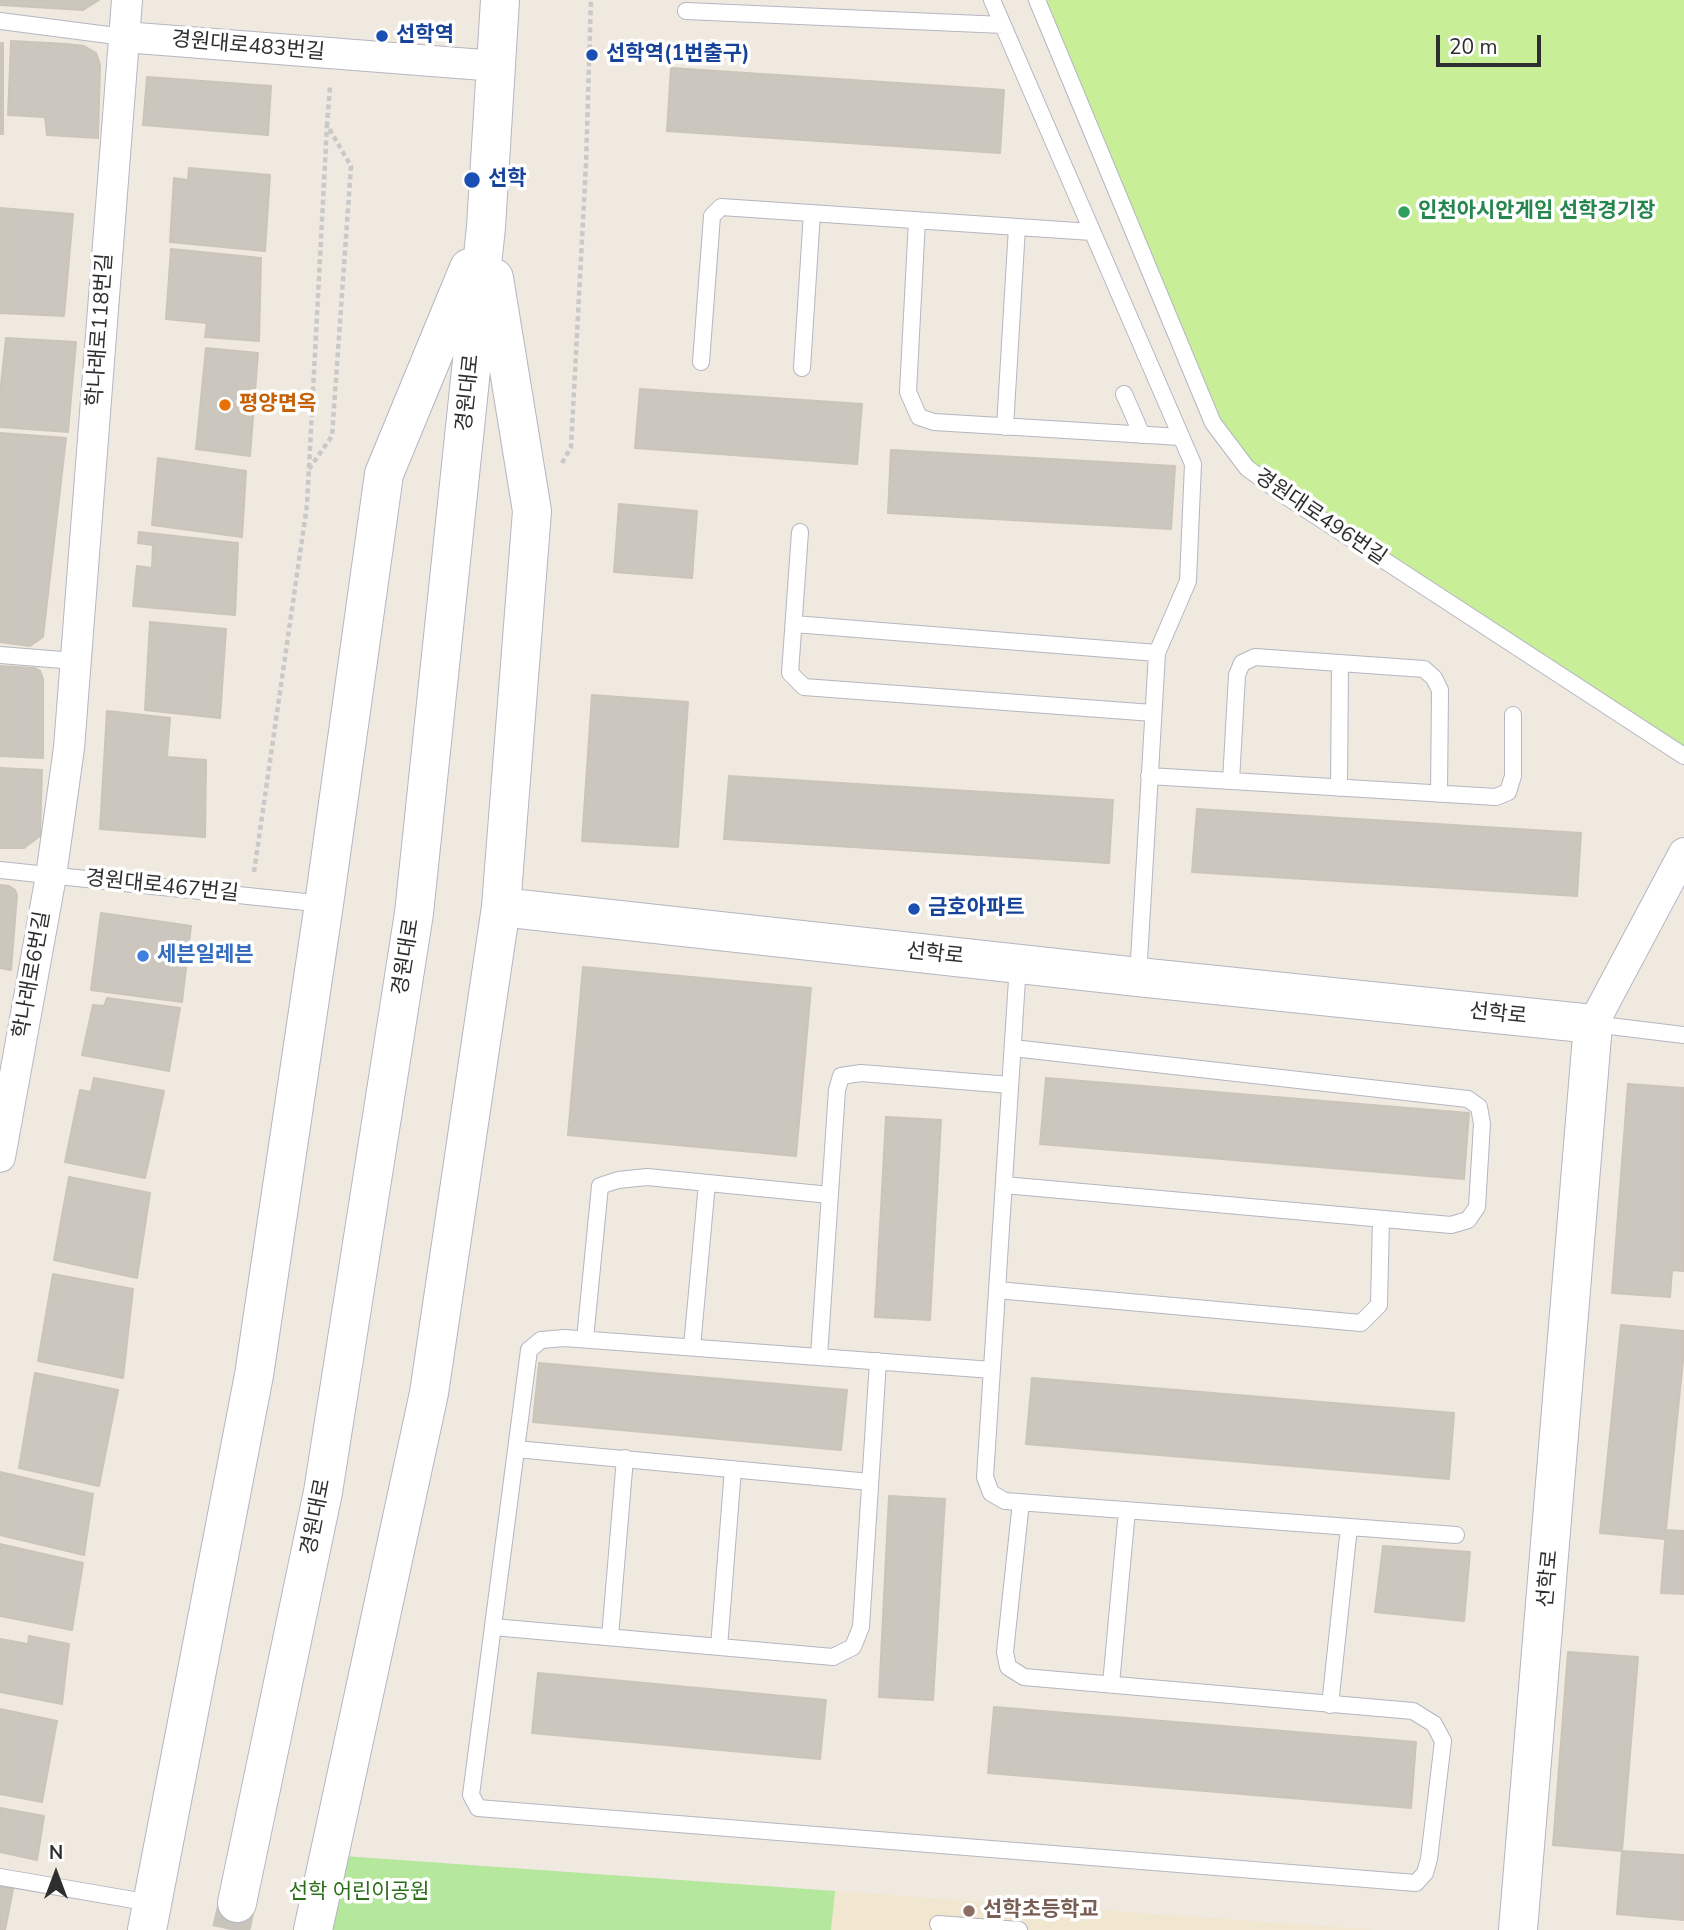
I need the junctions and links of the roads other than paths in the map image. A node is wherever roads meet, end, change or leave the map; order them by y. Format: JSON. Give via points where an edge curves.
{"nodes":[{"id":1,"x":127,"y":0,"type":"edge"},
{"id":2,"x":500,"y":0,"type":"edge"},
{"id":3,"x":992,"y":0,"type":"edge"},
{"id":4,"x":1037,"y":0,"type":"edge"},
{"id":5,"x":686,"y":11,"type":"dead end"},
{"id":6,"x":0,"y":20,"type":"edge"},
{"id":7,"x":1003,"y":25,"type":"junction"},
{"id":8,"x":124,"y":37,"type":"junction"},
{"id":9,"x":496,"y":66,"type":"junction"},
{"id":10,"x":812,"y":213,"type":"junction"},
{"id":11,"x":917,"y":220,"type":"junction"},
{"id":12,"x":486,"y":227,"type":"junction"},
{"id":13,"x":1017,"y":227,"type":"junction"},
{"id":14,"x":1092,"y":232,"type":"junction"},
{"id":15,"x":701,"y":362,"type":"dead end"},
{"id":16,"x":802,"y":368,"type":"dead end"},
{"id":17,"x":1124,"y":394,"type":"dead end"},
{"id":18,"x":1005,"y":427,"type":"junction"},
{"id":19,"x":1142,"y":435,"type":"junction"},
{"id":20,"x":1181,"y":437,"type":"junction"},
{"id":21,"x":800,"y":532,"type":"dead end"},
{"id":22,"x":793,"y":624,"type":"junction"},
{"id":23,"x":1157,"y":653,"type":"junction"},
{"id":24,"x":0,"y":655,"type":"edge"},
{"id":25,"x":75,"y":661,"type":"junction"},
{"id":26,"x":1340,"y":663,"type":"junction"},
{"id":27,"x":1153,"y":713,"type":"junction"},
{"id":28,"x":1513,"y":715,"type":"dead end"},
{"id":29,"x":1684,"y":756,"type":"edge"},
{"id":30,"x":1149,"y":776,"type":"junction"},
{"id":31,"x":1231,"y":781,"type":"junction"},
{"id":32,"x":1339,"y":788,"type":"junction"},
{"id":33,"x":1438,"y":794,"type":"junction"},
{"id":34,"x":1684,"y":853,"type":"edge"},
{"id":35,"x":0,"y":870,"type":"edge"},
{"id":36,"x":51,"y":876,"type":"junction"},
{"id":37,"x":324,"y":904,"type":"junction"},
{"id":38,"x":501,"y":907,"type":"junction"},
{"id":39,"x":1018,"y":964,"type":"junction"},
{"id":40,"x":1138,"y":977,"type":"junction"},
{"id":41,"x":1593,"y":1024,"type":"junction"},
{"id":42,"x":1684,"y":1035,"type":"edge"},
{"id":43,"x":1013,"y":1048,"type":"junction"},
{"id":44,"x":1010,"y":1085,"type":"junction"},
{"id":45,"x":0,"y":1157,"type":"edge"},
{"id":46,"x":707,"y":1183,"type":"junction"},
{"id":47,"x":1004,"y":1185,"type":"junction"},
{"id":48,"x":830,"y":1195,"type":"junction"},
{"id":49,"x":1381,"y":1219,"type":"junction"},
{"id":50,"x":997,"y":1290,"type":"junction"},
{"id":51,"x":585,"y":1339,"type":"junction"},
{"id":52,"x":692,"y":1347,"type":"junction"},
{"id":53,"x":820,"y":1356,"type":"junction"},
{"id":54,"x":878,"y":1361,"type":"junction"},
{"id":55,"x":992,"y":1370,"type":"junction"},
{"id":56,"x":516,"y":1448,"type":"junction"},
{"id":57,"x":625,"y":1458,"type":"junction"},
{"id":58,"x":733,"y":1469,"type":"junction"},
{"id":59,"x":870,"y":1482,"type":"junction"},
{"id":60,"x":1021,"y":1502,"type":"junction"},
{"id":61,"x":1127,"y":1510,"type":"junction"},
{"id":62,"x":1349,"y":1527,"type":"junction"},
{"id":63,"x":1456,"y":1535,"type":"dead end"},
{"id":64,"x":493,"y":1628,"type":"junction"},
{"id":65,"x":610,"y":1637,"type":"junction"},
{"id":66,"x":719,"y":1647,"type":"junction"},
{"id":67,"x":1111,"y":1684,"type":"junction"},
{"id":68,"x":1330,"y":1705,"type":"junction"},
{"id":69,"x":0,"y":1877,"type":"edge"},
{"id":70,"x":237,"y":1903,"type":"tunnel mouth"},
{"id":71,"x":149,"y":1917,"type":"edge"},
{"id":72,"x":938,"y":1924,"type":"dead end"},
{"id":73,"x":313,"y":1930,"type":"edge"},
{"id":74,"x":1018,"y":1930,"type":"edge"},
{"id":75,"x":1518,"y":1930,"type":"edge"}],
"edges":[{"from":1,"to":8,"type":"street","name":"학나래로118번길"},
{"from":2,"to":9,"type":"main road","name":"경원대로"},
{"from":3,"to":7,"type":"lane"},
{"from":4,"to":29,"type":"lane","name":"경원대로496번길","via":[[1213,423],[1247,468]]},
{"from":5,"to":7,"type":"lane"},
{"from":6,"to":8,"type":"lane","name":"경원대로483번길"},
{"from":7,"to":14,"type":"lane"},
{"from":8,"to":9,"type":"street","name":"경원대로483번길"},
{"from":8,"to":25,"type":"street","name":"학나래로118번길"},
{"from":9,"to":12,"type":"main road","name":"경원대로"},
{"from":10,"to":11,"type":"lane"},
{"from":10,"to":15,"type":"lane","via":[[721,207],[712,216]]},
{"from":10,"to":16,"type":"lane"},
{"from":11,"to":13,"type":"lane"},
{"from":11,"to":18,"type":"lane","via":[[908,392],[919,417]]},
{"from":12,"to":37,"type":"main road","via":[[384,474]]},
{"from":12,"to":38,"type":"main road","via":[[532,511]]},
{"from":12,"to":70,"type":"main road","name":"경원대로","via":[[414,914],[323,1492]]},
{"from":13,"to":14,"type":"lane"},
{"from":13,"to":18,"type":"lane"},
{"from":14,"to":20,"type":"lane"},
{"from":17,"to":19,"type":"lane"},
{"from":18,"to":19,"type":"lane"},
{"from":19,"to":20,"type":"lane"},
{"from":20,"to":23,"type":"lane","via":[[1193,464],[1188,581]]},
{"from":21,"to":22,"type":"lane"},
{"from":22,"to":23,"type":"lane"},
{"from":22,"to":27,"type":"lane","via":[[790,674],[804,687]]},
{"from":23,"to":27,"type":"lane"},
{"from":24,"to":25,"type":"lane"},
{"from":25,"to":36,"type":"street","name":"학나래로118번길","via":[[69,748]]},
{"from":26,"to":31,"type":"lane","via":[[1255,657],[1242,663],[1237,675]]},
{"from":26,"to":32,"type":"lane"},
{"from":26,"to":33,"type":"lane","via":[[1424,669],[1434,678],[1440,690]]},
{"from":27,"to":30,"type":"lane"},
{"from":28,"to":33,"type":"lane","via":[[1513,776],[1508,792],[1496,797]]},
{"from":30,"to":31,"type":"lane"},
{"from":30,"to":40,"type":"lane"},
{"from":31,"to":32,"type":"lane"},
{"from":32,"to":33,"type":"lane"},
{"from":34,"to":41,"type":"street"},
{"from":35,"to":36,"type":"lane","name":"경원대로467번길"},
{"from":36,"to":37,"type":"lane","name":"경원대로467번길"},
{"from":36,"to":45,"type":"street","name":"학나래로6번길"},
{"from":37,"to":71,"type":"main road","via":[[254,1375]]},
{"from":38,"to":39,"type":"main road","name":"선학로"},
{"from":38,"to":73,"type":"main road","via":[[429,1393]]},
{"from":39,"to":40,"type":"main road","name":"선학로"},
{"from":39,"to":43,"type":"lane"},
{"from":40,"to":41,"type":"main road","name":"선학로"},
{"from":41,"to":42,"type":"lane"},
{"from":41,"to":75,"type":"main road","name":"선학로"},
{"from":43,"to":44,"type":"lane"},
{"from":43,"to":49,"type":"lane","via":[[1468,1099],[1479,1107],[1477,1207],[1468,1220],[1451,1225]]},
{"from":44,"to":47,"type":"lane"},
{"from":44,"to":48,"type":"lane","via":[[861,1073],[841,1076]]},
{"from":46,"to":48,"type":"lane"},
{"from":46,"to":51,"type":"lane","via":[[647,1177],[600,1186]]},
{"from":46,"to":52,"type":"lane"},
{"from":47,"to":49,"type":"lane"},
{"from":47,"to":50,"type":"lane"},
{"from":48,"to":53,"type":"lane"},
{"from":49,"to":50,"type":"lane","via":[[1379,1305],[1361,1323]]},
{"from":50,"to":55,"type":"lane"},
{"from":51,"to":52,"type":"lane"},
{"from":51,"to":56,"type":"lane","via":[[541,1340],[528,1350]]},
{"from":52,"to":53,"type":"lane"},
{"from":53,"to":54,"type":"lane"},
{"from":54,"to":55,"type":"lane"},
{"from":54,"to":59,"type":"lane"},
{"from":55,"to":60,"type":"lane","via":[[985,1477],[991,1493],[1005,1501]]},
{"from":56,"to":57,"type":"lane"},
{"from":56,"to":64,"type":"lane"},
{"from":57,"to":58,"type":"lane"},
{"from":57,"to":65,"type":"lane"},
{"from":58,"to":59,"type":"lane"},
{"from":58,"to":66,"type":"lane"},
{"from":59,"to":66,"type":"lane","via":[[861,1628],[853,1647],[833,1657]]},
{"from":60,"to":61,"type":"lane"},
{"from":60,"to":67,"type":"lane","via":[[1005,1652],[1008,1667],[1024,1677]]},
{"from":61,"to":62,"type":"lane"},
{"from":61,"to":67,"type":"lane"},
{"from":62,"to":63,"type":"lane"},
{"from":62,"to":68,"type":"lane"},
{"from":64,"to":65,"type":"lane"},
{"from":64,"to":68,"type":"lane","via":[[471,1795],[478,1808],[1416,1883],[1429,1859],[1443,1741],[1434,1724],[1413,1711]]},
{"from":65,"to":66,"type":"lane"},
{"from":67,"to":68,"type":"lane"},
{"from":69,"to":71,"type":"lane"},
{"from":72,"to":74,"type":"lane"}]}
